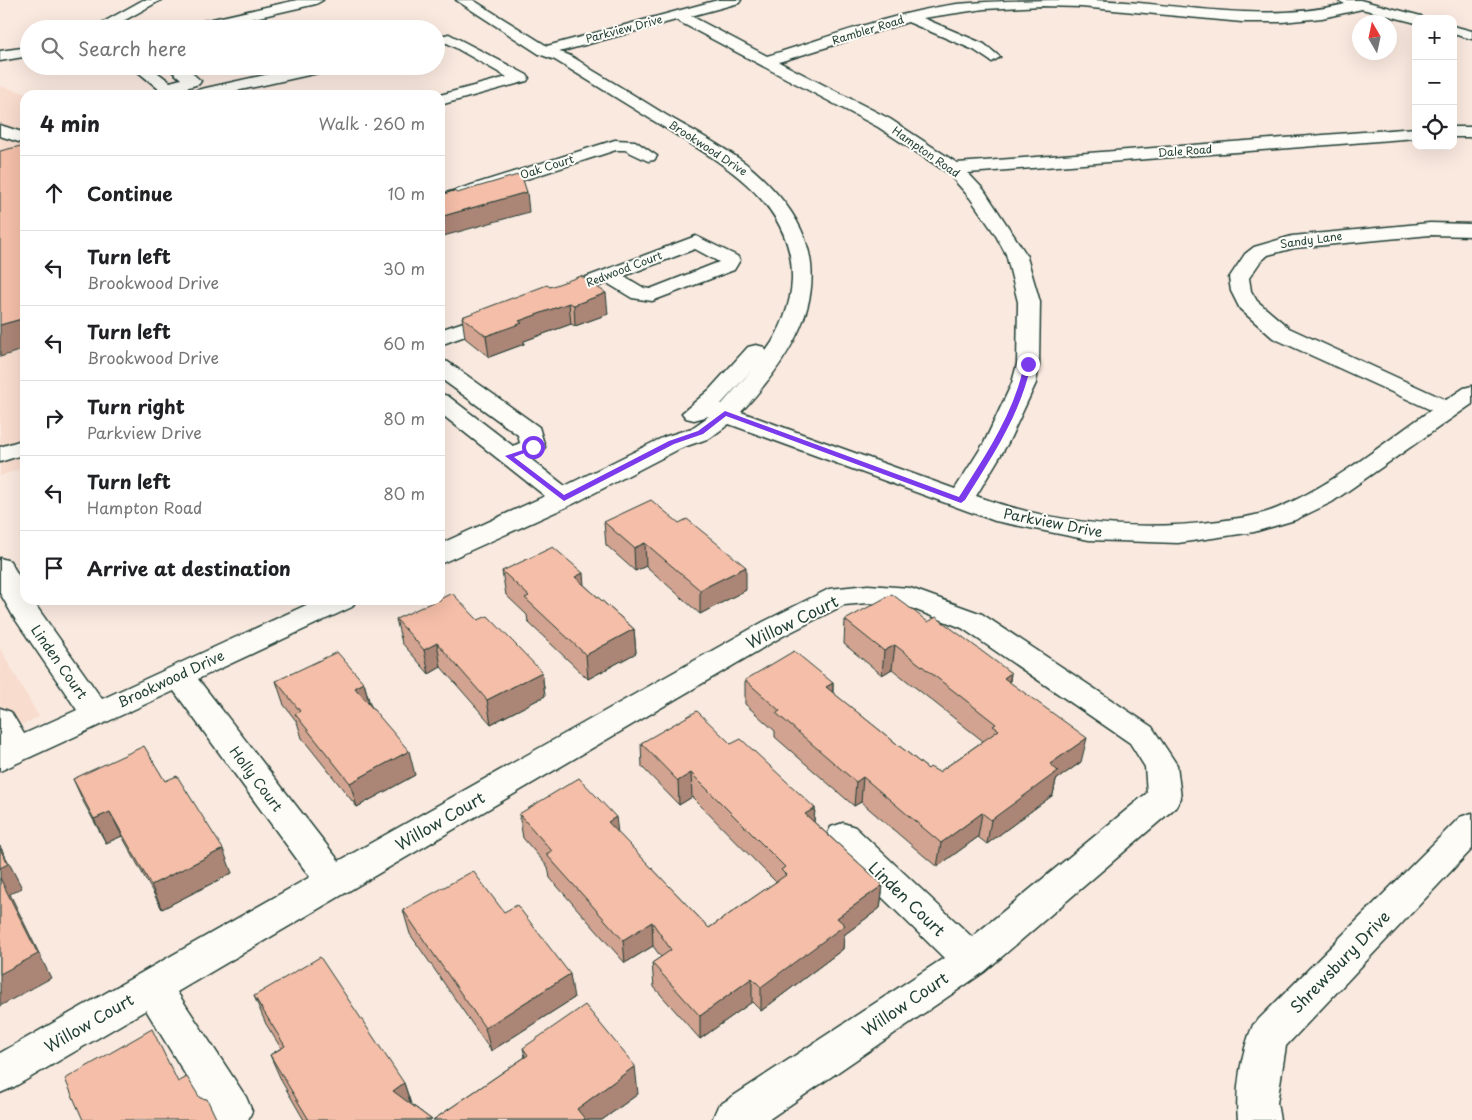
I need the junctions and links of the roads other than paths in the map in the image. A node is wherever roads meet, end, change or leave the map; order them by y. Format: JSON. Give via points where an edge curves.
{"nodes":[{"id":1,"x":154,"y":0,"type":"edge"},
{"id":2,"x":316,"y":0,"type":"edge"},
{"id":3,"x":734,"y":0,"type":"edge"},
{"id":4,"x":1344,"y":0,"type":"edge"},
{"id":5,"x":490,"y":2,"type":"dead end"},
{"id":6,"x":468,"y":3,"type":"edge"},
{"id":7,"x":1361,"y":5,"type":"junction"},
{"id":8,"x":678,"y":14,"type":"junction"},
{"id":9,"x":910,"y":18,"type":"junction"},
{"id":10,"x":1412,"y":19,"type":"edge"},
{"id":11,"x":115,"y":20,"type":"edge"},
{"id":12,"x":226,"y":20,"type":"edge"},
{"id":13,"x":1457,"y":31,"type":"edge"},
{"id":14,"x":1472,"y":35,"type":"edge"},
{"id":15,"x":445,"y":41,"type":"edge"},
{"id":16,"x":20,"y":53,"type":"edge"},
{"id":17,"x":548,"y":53,"type":"junction"},
{"id":18,"x":0,"y":56,"type":"edge"},
{"id":19,"x":992,"y":57,"type":"dead end"},
{"id":20,"x":765,"y":60,"type":"junction"},
{"id":21,"x":149,"y":75,"type":"edge"},
{"id":22,"x":184,"y":75,"type":"edge"},
{"id":23,"x":288,"y":75,"type":"edge"},
{"id":24,"x":168,"y":90,"type":"edge"},
{"id":25,"x":175,"y":90,"type":"edge"},
{"id":26,"x":220,"y":90,"type":"edge"},
{"id":27,"x":445,"y":99,"type":"edge"},
{"id":28,"x":0,"y":130,"type":"edge"},
{"id":29,"x":1457,"y":132,"type":"edge"},
{"id":30,"x":1472,"y":132,"type":"edge"},
{"id":31,"x":1412,"y":133,"type":"edge"},
{"id":32,"x":20,"y":137,"type":"edge"},
{"id":33,"x":648,"y":156,"type":"dead end"},
{"id":34,"x":954,"y":169,"type":"junction"},
{"id":35,"x":445,"y":199,"type":"edge"},
{"id":36,"x":1472,"y":230,"type":"edge"},
{"id":37,"x":608,"y":276,"type":"junction"},
{"id":38,"x":445,"y":336,"type":"edge"},
{"id":39,"x":445,"y":371,"type":"edge"},
{"id":40,"x":1472,"y":393,"type":"edge"},
{"id":41,"x":445,"y":405,"type":"edge"},
{"id":42,"x":714,"y":409,"type":"junction"},
{"id":43,"x":1447,"y":410,"type":"junction"},
{"id":44,"x":20,"y":448,"type":"edge"},
{"id":45,"x":0,"y":455,"type":"edge"},
{"id":46,"x":509,"y":456,"type":"junction"},
{"id":47,"x":564,"y":498,"type":"junction"},
{"id":48,"x":961,"y":500,"type":"junction"},
{"id":49,"x":445,"y":553,"type":"edge"},
{"id":50,"x":0,"y":567,"type":"edge"},
{"id":51,"x":20,"y":604,"type":"edge"},
{"id":52,"x":20,"y":605,"type":"edge"},
{"id":53,"x":331,"y":605,"type":"edge"},
{"id":54,"x":178,"y":675,"type":"junction"},
{"id":55,"x":96,"y":714,"type":"junction"},
{"id":56,"x":0,"y":720,"type":"edge"},
{"id":57,"x":9,"y":755,"type":"edge"},
{"id":58,"x":1472,"y":827,"type":"edge"},
{"id":59,"x":843,"y":837,"type":"dead end"},
{"id":60,"x":334,"y":882,"type":"junction"},
{"id":61,"x":971,"y":960,"type":"junction"},
{"id":62,"x":152,"y":987,"type":"junction"},
{"id":63,"x":0,"y":1074,"type":"edge"},
{"id":64,"x":231,"y":1111,"type":"dead end"},
{"id":65,"x":733,"y":1120,"type":"edge"},
{"id":66,"x":1259,"y":1120,"type":"edge"}],
"edges":[{"from":1,"to":11,"type":"street"},
{"from":2,"to":12,"type":"street"},
{"from":3,"to":8,"type":"street","name":"Parkview Drive"},
{"from":4,"to":7,"type":"street"},
{"from":5,"to":6,"type":"street"},
{"from":6,"to":17,"type":"street","name":"Brookwood Drive"},
{"from":7,"to":9,"type":"street","name":"Rambler Road","via":[[1326,14],[1254,18],[1088,3],[1026,2],[957,8]]},
{"from":7,"to":10,"type":"street"},
{"from":8,"to":17,"type":"street","name":"Parkview Drive"},
{"from":8,"to":20,"type":"street","name":"Hampton Road"},
{"from":9,"to":19,"type":"street","via":[[979,47]]},
{"from":9,"to":20,"type":"street","name":"Rambler Road"},
{"from":13,"to":14,"type":"street"},
{"from":15,"to":27,"type":"street","via":[[521,78]]},
{"from":16,"to":18,"type":"street"},
{"from":17,"to":42,"type":"street","name":"Brookwood Drive","via":[[559,56],[732,162],[768,192],[793,228],[801,249],[803,288],[786,340],[742,398]]},
{"from":20,"to":34,"type":"street","name":"Hampton Road","via":[[884,123]]},
{"from":21,"to":24,"type":"street"},
{"from":22,"to":25,"type":"street","via":[[192,82]]},
{"from":23,"to":26,"type":"street"},
{"from":28,"to":32,"type":"street"},
{"from":29,"to":30,"type":"street"},
{"from":31,"to":34,"type":"street","name":"Dale Road"},
{"from":33,"to":35,"type":"street","name":"Oak Court","via":[[629,145],[615,145]]},
{"from":34,"to":48,"type":"street","name":"Hampton Road","via":[[977,194],[1016,254],[1028,293],[1030,323],[1024,383],[996,443]]},
{"from":36,"to":43,"type":"street","name":"Sandy Lane","via":[[1430,229],[1292,242],[1261,251],[1252,258],[1240,278],[1241,291],[1248,304],[1281,333]]},
{"from":37,"to":37,"type":"street","name":"Redwood Court","via":[[696,242],[730,260],[727,266],[652,295],[638,294]]},
{"from":37,"to":38,"type":"street","name":"Redwood Court"},
{"from":39,"to":46,"type":"street","via":[[530,432],[533,447]]},
{"from":40,"to":43,"type":"street","name":"Parkview Drive"},
{"from":41,"to":46,"type":"street"},
{"from":42,"to":47,"type":"street","name":"Brookwood Drive","via":[[700,433],[671,443]]},
{"from":42,"to":48,"type":"street","name":"Parkview Drive"},
{"from":43,"to":48,"type":"street","name":"Parkview Drive","via":[[1323,496],[1286,514],[1246,525],[1178,535],[1089,532],[1004,515]]},
{"from":44,"to":45,"type":"street"},
{"from":46,"to":47,"type":"street"},
{"from":47,"to":49,"type":"street","name":"Brookwood Drive"},
{"from":50,"to":51,"type":"street","name":"Linden Court"},
{"from":52,"to":55,"type":"street","name":"Linden Court"},
{"from":53,"to":54,"type":"street","name":"Brookwood Drive"},
{"from":54,"to":55,"type":"street","name":"Brookwood Drive"},
{"from":54,"to":60,"type":"street","name":"Holly Court"},
{"from":55,"to":57,"type":"street","name":"Brookwood Drive"},
{"from":56,"to":57,"type":"street"},
{"from":58,"to":66,"type":"street","name":"Shrewsbury Drive","via":[[1267,1038],[1257,1103]]},
{"from":59,"to":61,"type":"street","name":"Linden Court"},
{"from":60,"to":61,"type":"street","name":"Willow Court","via":[[773,629],[839,596],[910,597],[972,621],[1141,735],[1161,765],[1164,798]]},
{"from":60,"to":62,"type":"street","name":"Willow Court"},
{"from":61,"to":65,"type":"street","name":"Willow Court"},
{"from":62,"to":63,"type":"street","name":"Willow Court"},
{"from":62,"to":64,"type":"street"}]}
